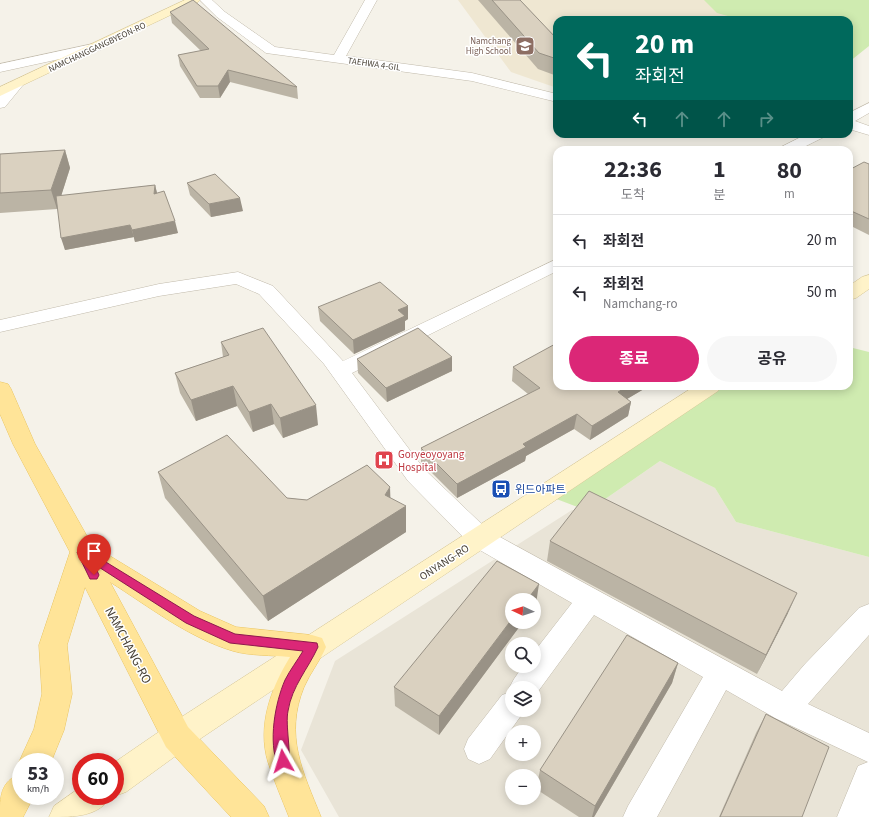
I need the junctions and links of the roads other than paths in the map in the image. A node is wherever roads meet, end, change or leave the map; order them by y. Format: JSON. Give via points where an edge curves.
{"nodes":[{"id":1,"x":194,"y":0,"type":"edge"},
{"id":2,"x":206,"y":0,"type":"edge"},
{"id":3,"x":371,"y":0,"type":"edge"},
{"id":4,"x":97,"y":47,"type":"junction"},
{"id":5,"x":338,"y":59,"type":"junction"},
{"id":6,"x":0,"y":68,"type":"edge"},
{"id":7,"x":16,"y":85,"type":"junction"},
{"id":8,"x":0,"y":92,"type":"edge"},
{"id":9,"x":553,"y":97,"type":"edge"},
{"id":10,"x":0,"y":104,"type":"edge"},
{"id":11,"x":869,"y":106,"type":"edge"},
{"id":12,"x":853,"y":116,"type":"edge"},
{"id":13,"x":853,"y":125,"type":"edge"},
{"id":14,"x":869,"y":131,"type":"edge"},
{"id":15,"x":811,"y":138,"type":"edge"},
{"id":16,"x":794,"y":146,"type":"edge"},
{"id":17,"x":553,"y":266,"type":"edge"},
{"id":18,"x":869,"y":282,"type":"edge"},
{"id":19,"x":853,"y":292,"type":"edge"},
{"id":20,"x":0,"y":326,"type":"edge"},
{"id":21,"x":339,"y":371,"type":"junction"},
{"id":22,"x":0,"y":389,"type":"edge"},
{"id":23,"x":704,"y":390,"type":"edge"},
{"id":24,"x":480,"y":538,"type":"junction"},
{"id":25,"x":83,"y":552,"type":"junction"},
{"id":26,"x":590,"y":599,"type":"junction"},
{"id":27,"x":869,"y":616,"type":"edge"},
{"id":28,"x":312,"y":647,"type":"junction"},
{"id":29,"x":721,"y":672,"type":"junction"},
{"id":30,"x":529,"y":681,"type":"edge"},
{"id":31,"x":786,"y":708,"type":"junction"},
{"id":32,"x":505,"y":714,"type":"edge"},
{"id":33,"x":177,"y":737,"type":"junction"},
{"id":34,"x":869,"y":748,"type":"edge"},
{"id":35,"x":479,"y":749,"type":"dead end"},
{"id":36,"x":39,"y":753,"type":"edge"},
{"id":37,"x":124,"y":775,"type":"edge"},
{"id":38,"x":869,"y":777,"type":"edge"},
{"id":39,"x":12,"y":805,"type":"edge"},
{"id":40,"x":83,"y":805,"type":"edge"},
{"id":41,"x":5,"y":817,"type":"edge"},
{"id":42,"x":66,"y":817,"type":"edge"},
{"id":43,"x":253,"y":817,"type":"edge"},
{"id":44,"x":305,"y":817,"type":"edge"},
{"id":45,"x":639,"y":817,"type":"edge"},
{"id":46,"x":853,"y":817,"type":"edge"}],
"edges":[{"from":1,"to":4,"type":"main road","name":"NAMCHANGGANGBYEON-RO"},
{"from":2,"to":5,"type":"street","name":"TAEHWA 4-GIL","via":[[271,50]]},
{"from":3,"to":5,"type":"street"},
{"from":4,"to":6,"type":"street"},
{"from":4,"to":7,"type":"main road","name":"NAMCHANGGANGBYEON-RO"},
{"from":5,"to":9,"type":"street","name":"TAEHWA 4-GIL","via":[[472,77]]},
{"from":7,"to":8,"type":"main road","name":"NAMCHANGGANGBYEON-RO"},
{"from":7,"to":10,"type":"street"},
{"from":11,"to":12,"type":"street"},
{"from":13,"to":14,"type":"street"},
{"from":15,"to":16,"type":"street"},
{"from":17,"to":21,"type":"street"},
{"from":18,"to":19,"type":"main road"},
{"from":20,"to":21,"type":"street","via":[[159,290],[238,278],[266,290],[331,359]]},
{"from":21,"to":24,"type":"street","via":[[416,475]]},
{"from":22,"to":25,"type":"main road","name":"NAMCHANG-RO","via":[[24,444]]},
{"from":23,"to":24,"type":"main road","name":"ONYANG-RO"},
{"from":24,"to":26,"type":"street"},
{"from":24,"to":28,"type":"main road","name":"ONYANG-RO"},
{"from":25,"to":28,"type":"main road","via":[[190,619],[234,639]]},
{"from":25,"to":33,"type":"main road","name":"NAMCHANG-RO","via":[[104,599]]},
{"from":25,"to":36,"type":"main road","via":[[53,645],[57,694],[48,730]]},
{"from":26,"to":29,"type":"street"},
{"from":26,"to":30,"type":"street"},
{"from":27,"to":31,"type":"street"},
{"from":28,"to":33,"type":"main road","name":"ONYANG-RO"},
{"from":28,"to":44,"type":"main road","via":[[290,682],[281,711],[280,738],[283,761]]},
{"from":29,"to":31,"type":"street"},
{"from":29,"to":45,"type":"street"},
{"from":31,"to":34,"type":"street"},
{"from":32,"to":35,"type":"street"},
{"from":33,"to":37,"type":"main road","name":"ONYANG-RO"},
{"from":33,"to":43,"type":"main road","name":"NAMCHANG-RO"},
{"from":38,"to":46,"type":"street"},
{"from":39,"to":41,"type":"main road"},
{"from":40,"to":42,"type":"main road"}]}
